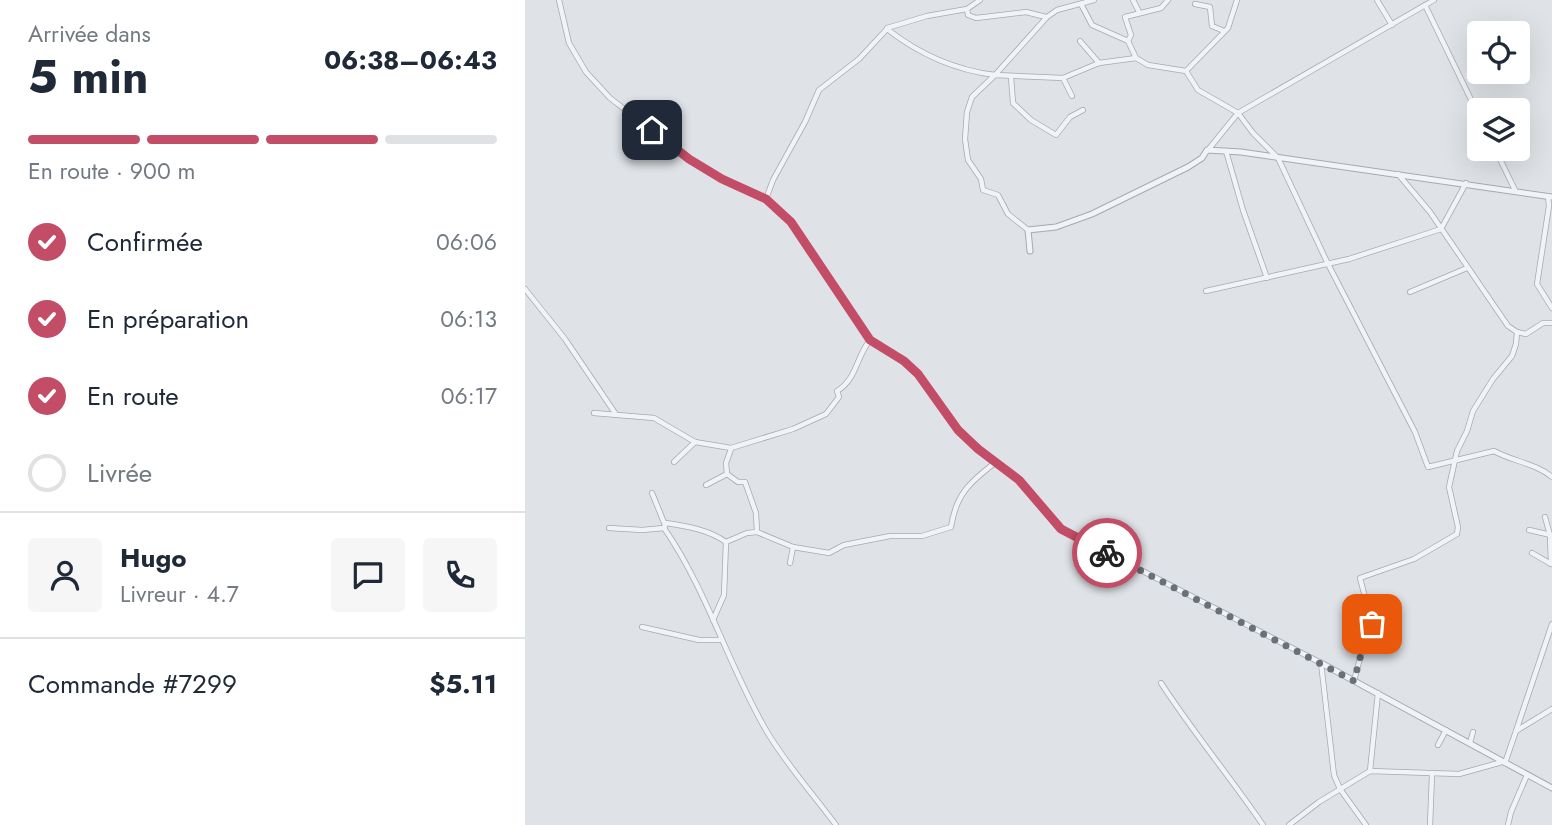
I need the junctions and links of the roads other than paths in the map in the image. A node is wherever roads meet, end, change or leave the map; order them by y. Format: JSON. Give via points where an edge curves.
{"nodes":[{"id":1,"x":559,"y":0,"type":"edge"},
{"id":2,"x":980,"y":0,"type":"edge"},
{"id":3,"x":1094,"y":0,"type":"edge"},
{"id":4,"x":1133,"y":0,"type":"edge"},
{"id":5,"x":1168,"y":0,"type":"edge"},
{"id":6,"x":1237,"y":0,"type":"edge"},
{"id":7,"x":1377,"y":0,"type":"edge"},
{"id":8,"x":1429,"y":2,"type":"edge"},
{"id":9,"x":1081,"y":4,"type":"junction"},
{"id":10,"x":1195,"y":4,"type":"dead end"},
{"id":11,"x":967,"y":9,"type":"junction"},
{"id":12,"x":1139,"y":12,"type":"junction"},
{"id":13,"x":1047,"y":18,"type":"junction"},
{"id":14,"x":1392,"y":25,"type":"junction"},
{"id":15,"x":887,"y":29,"type":"junction"},
{"id":16,"x":1224,"y":32,"type":"junction"},
{"id":17,"x":1080,"y":41,"type":"dead end"},
{"id":18,"x":1128,"y":41,"type":"junction"},
{"id":19,"x":1136,"y":58,"type":"junction"},
{"id":20,"x":1099,"y":63,"type":"junction"},
{"id":21,"x":1187,"y":71,"type":"junction"},
{"id":22,"x":995,"y":75,"type":"junction"},
{"id":23,"x":1011,"y":77,"type":"junction"},
{"id":24,"x":1063,"y":78,"type":"junction"},
{"id":25,"x":1072,"y":96,"type":"dead end"},
{"id":26,"x":1471,"y":98,"type":"edge"},
{"id":27,"x":1083,"y":110,"type":"dead end"},
{"id":28,"x":1238,"y":113,"type":"junction"},
{"id":29,"x":1207,"y":150,"type":"junction"},
{"id":30,"x":1226,"y":151,"type":"junction"},
{"id":31,"x":1278,"y":158,"type":"junction"},
{"id":32,"x":1501,"y":161,"type":"edge"},
{"id":33,"x":1398,"y":174,"type":"junction"},
{"id":34,"x":1466,"y":183,"type":"junction"},
{"id":35,"x":1515,"y":190,"type":"junction"},
{"id":36,"x":1550,"y":196,"type":"edge"},
{"id":37,"x":766,"y":199,"type":"junction"},
{"id":38,"x":1441,"y":229,"type":"junction"},
{"id":39,"x":1028,"y":230,"type":"junction"},
{"id":40,"x":1030,"y":251,"type":"dead end"},
{"id":41,"x":1328,"y":264,"type":"junction"},
{"id":42,"x":1467,"y":268,"type":"junction"},
{"id":43,"x":1267,"y":278,"type":"junction"},
{"id":44,"x":525,"y":289,"type":"edge"},
{"id":45,"x":1206,"y":291,"type":"dead end"},
{"id":46,"x":1410,"y":292,"type":"dead end"},
{"id":47,"x":1552,"y":308,"type":"edge"},
{"id":48,"x":1552,"y":323,"type":"edge"},
{"id":49,"x":1517,"y":332,"type":"junction"},
{"id":50,"x":870,"y":340,"type":"junction"},
{"id":51,"x":594,"y":413,"type":"dead end"},
{"id":52,"x":615,"y":414,"type":"junction"},
{"id":53,"x":695,"y":442,"type":"junction"},
{"id":54,"x":731,"y":448,"type":"junction"},
{"id":55,"x":1455,"y":460,"type":"junction"},
{"id":56,"x":996,"y":461,"type":"junction"},
{"id":57,"x":674,"y":462,"type":"dead end"},
{"id":58,"x":727,"y":474,"type":"junction"},
{"id":59,"x":1552,"y":477,"type":"edge"},
{"id":60,"x":706,"y":485,"type":"dead end"},
{"id":61,"x":652,"y":493,"type":"dead end"},
{"id":62,"x":1545,"y":517,"type":"dead end"},
{"id":63,"x":665,"y":527,"type":"junction"},
{"id":64,"x":609,"y":528,"type":"dead end"},
{"id":65,"x":1529,"y":530,"type":"dead end"},
{"id":66,"x":757,"y":532,"type":"junction"},
{"id":67,"x":1551,"y":535,"type":"edge"},
{"id":68,"x":726,"y":542,"type":"junction"},
{"id":69,"x":793,"y":547,"type":"junction"},
{"id":70,"x":1532,"y":553,"type":"dead end"},
{"id":71,"x":790,"y":563,"type":"dead end"},
{"id":72,"x":1552,"y":565,"type":"edge"},
{"id":73,"x":713,"y":621,"type":"junction"},
{"id":74,"x":1552,"y":624,"type":"edge"},
{"id":75,"x":642,"y":627,"type":"dead end"},
{"id":76,"x":720,"y":640,"type":"junction"},
{"id":77,"x":1321,"y":663,"type":"junction"},
{"id":78,"x":1354,"y":681,"type":"junction"},
{"id":79,"x":1161,"y":683,"type":"dead end"},
{"id":80,"x":1378,"y":693,"type":"junction"},
{"id":81,"x":1552,"y":709,"type":"edge"},
{"id":82,"x":1446,"y":730,"type":"junction"},
{"id":83,"x":1516,"y":731,"type":"junction"},
{"id":84,"x":1473,"y":732,"type":"dead end"},
{"id":85,"x":1470,"y":743,"type":"junction"},
{"id":86,"x":1438,"y":745,"type":"dead end"},
{"id":87,"x":1503,"y":762,"type":"junction"},
{"id":88,"x":1370,"y":771,"type":"junction"},
{"id":89,"x":1432,"y":775,"type":"junction"},
{"id":90,"x":1527,"y":775,"type":"junction"},
{"id":91,"x":1552,"y":788,"type":"edge"},
{"id":92,"x":1340,"y":789,"type":"junction"},
{"id":93,"x":836,"y":825,"type":"edge"},
{"id":94,"x":1263,"y":825,"type":"edge"},
{"id":95,"x":1289,"y":825,"type":"edge"},
{"id":96,"x":1366,"y":825,"type":"edge"},
{"id":97,"x":1430,"y":825,"type":"edge"},
{"id":98,"x":1508,"y":825,"type":"edge"}],
"edges":[{"from":1,"to":37,"type":"street","via":[[569,43],[586,72],[610,98],[689,159]]},
{"from":2,"to":11,"type":"street"},
{"from":3,"to":9,"type":"street"},
{"from":4,"to":12,"type":"street"},
{"from":5,"to":12,"type":"street","via":[[1161,8]]},
{"from":6,"to":16,"type":"street"},
{"from":7,"to":14,"type":"street"},
{"from":8,"to":14,"type":"street"},
{"from":8,"to":26,"type":"street"},
{"from":9,"to":13,"type":"street","via":[[1057,10]]},
{"from":9,"to":18,"type":"street","via":[[1092,25]]},
{"from":10,"to":16,"type":"street","via":[[1210,7],[1212,26]]},
{"from":11,"to":13,"type":"street","via":[[968,15],[976,18],[1026,12]]},
{"from":11,"to":15,"type":"street"},
{"from":12,"to":18,"type":"street","via":[[1125,17],[1131,35]]},
{"from":13,"to":22,"type":"street"},
{"from":14,"to":28,"type":"street"},
{"from":15,"to":22,"type":"street","via":[[949,65]]},
{"from":15,"to":37,"type":"street","via":[[859,59],[819,90]]},
{"from":16,"to":21,"type":"street"},
{"from":17,"to":20,"type":"street"},
{"from":18,"to":19,"type":"street"},
{"from":19,"to":20,"type":"street"},
{"from":19,"to":21,"type":"street","via":[[1148,65]]},
{"from":20,"to":24,"type":"street"},
{"from":21,"to":28,"type":"street","via":[[1198,90]]},
{"from":22,"to":23,"type":"street"},
{"from":22,"to":39,"type":"street","via":[[969,104],[968,160],[983,190],[998,195],[1008,215]]},
{"from":23,"to":24,"type":"street"},
{"from":23,"to":27,"type":"street","via":[[1013,103],[1056,135],[1070,117]]},
{"from":24,"to":25,"type":"street"},
{"from":28,"to":29,"type":"street"},
{"from":28,"to":31,"type":"street"},
{"from":29,"to":30,"type":"street"},
{"from":29,"to":39,"type":"street","via":[[1188,167],[1092,214],[1056,228]]},
{"from":30,"to":31,"type":"street"},
{"from":30,"to":43,"type":"street"},
{"from":31,"to":33,"type":"street"},
{"from":31,"to":41,"type":"street"},
{"from":32,"to":35,"type":"street"},
{"from":33,"to":34,"type":"street"},
{"from":33,"to":38,"type":"street"},
{"from":34,"to":35,"type":"street"},
{"from":34,"to":38,"type":"street"},
{"from":35,"to":36,"type":"street"},
{"from":36,"to":47,"type":"street","via":[[1537,284]]},
{"from":37,"to":50,"type":"street","via":[[791,222]]},
{"from":38,"to":41,"type":"street"},
{"from":38,"to":42,"type":"street"},
{"from":39,"to":40,"type":"street"},
{"from":41,"to":43,"type":"street"},
{"from":41,"to":55,"type":"street","via":[[1415,432],[1428,467]]},
{"from":42,"to":46,"type":"street"},
{"from":42,"to":49,"type":"street"},
{"from":43,"to":45,"type":"street"},
{"from":44,"to":52,"type":"street"},
{"from":48,"to":49,"type":"street","via":[[1543,323],[1526,334]]},
{"from":49,"to":55,"type":"street","via":[[1512,356],[1473,411]]},
{"from":50,"to":54,"type":"street","via":[[856,371],[837,391],[839,397],[826,414]]},
{"from":50,"to":56,"type":"street","via":[[918,374],[958,430]]},
{"from":51,"to":52,"type":"street"},
{"from":52,"to":53,"type":"street","via":[[654,418]]},
{"from":53,"to":54,"type":"street"},
{"from":53,"to":57,"type":"street"},
{"from":54,"to":58,"type":"street"},
{"from":55,"to":59,"type":"street","via":[[1495,450]]},
{"from":55,"to":78,"type":"street","via":[[1449,487],[1458,527],[1454,538],[1414,559],[1360,578],[1372,624]]},
{"from":56,"to":69,"type":"street","via":[[962,493],[951,527],[922,536],[844,545],[829,553]]},
{"from":56,"to":77,"type":"street","via":[[1061,529]]},
{"from":58,"to":60,"type":"street"},
{"from":58,"to":66,"type":"street","via":[[745,482]]},
{"from":61,"to":63,"type":"street"},
{"from":62,"to":67,"type":"street"},
{"from":63,"to":64,"type":"street"},
{"from":63,"to":68,"type":"street","via":[[667,523],[715,534]]},
{"from":63,"to":73,"type":"street"},
{"from":65,"to":67,"type":"street"},
{"from":66,"to":68,"type":"street"},
{"from":66,"to":69,"type":"street"},
{"from":67,"to":72,"type":"street"},
{"from":68,"to":73,"type":"street","via":[[724,595]]},
{"from":69,"to":71,"type":"street"},
{"from":70,"to":72,"type":"street"},
{"from":73,"to":76,"type":"street"},
{"from":74,"to":83,"type":"street"},
{"from":75,"to":76,"type":"street"},
{"from":76,"to":93,"type":"street","via":[[766,731]]},
{"from":77,"to":78,"type":"street"},
{"from":77,"to":92,"type":"street","via":[[1331,758]]},
{"from":78,"to":80,"type":"street"},
{"from":79,"to":94,"type":"street"},
{"from":80,"to":82,"type":"street"},
{"from":80,"to":88,"type":"street"},
{"from":81,"to":83,"type":"street"},
{"from":82,"to":85,"type":"street"},
{"from":82,"to":86,"type":"street"},
{"from":83,"to":87,"type":"street"},
{"from":84,"to":85,"type":"street"},
{"from":85,"to":87,"type":"street"},
{"from":87,"to":89,"type":"street","via":[[1459,774]]},
{"from":87,"to":90,"type":"street"},
{"from":88,"to":89,"type":"street"},
{"from":88,"to":92,"type":"street"},
{"from":89,"to":97,"type":"street"},
{"from":90,"to":91,"type":"street"},
{"from":90,"to":98,"type":"street"},
{"from":92,"to":95,"type":"street"},
{"from":92,"to":96,"type":"street"}]}
